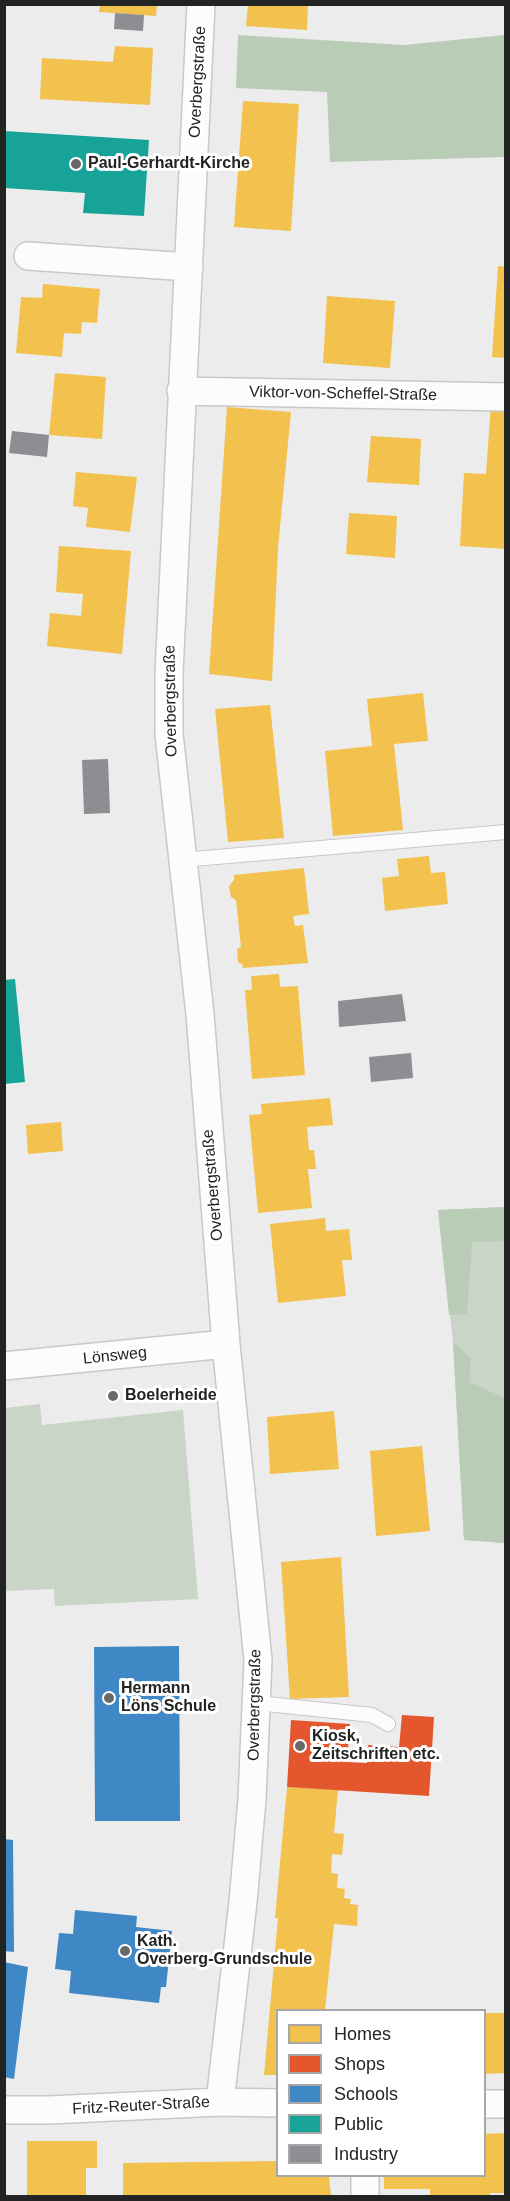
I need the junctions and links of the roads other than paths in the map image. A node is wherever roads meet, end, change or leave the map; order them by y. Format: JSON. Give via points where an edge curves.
{"nodes":[{"id":1,"x":201,"y":4,"type":"edge"},
{"id":2,"x":28,"y":255,"type":"dead end"},
{"id":3,"x":189,"y":267,"type":"junction"},
{"id":4,"x":181,"y":391,"type":"junction"},
{"id":5,"x":506,"y":397,"type":"edge"},
{"id":6,"x":506,"y":832,"type":"edge"},
{"id":7,"x":182,"y":860,"type":"junction"},
{"id":8,"x":226,"y":1344,"type":"junction"},
{"id":9,"x":4,"y":1366,"type":"edge"},
{"id":10,"x":257,"y":1703,"type":"junction"},
{"id":11,"x":388,"y":1724,"type":"dead end"},
{"id":12,"x":220,"y":2102,"type":"junction"},
{"id":13,"x":276,"y":2103,"type":"edge"},
{"id":14,"x":486,"y":2104,"type":"edge"},
{"id":15,"x":506,"y":2104,"type":"edge"},
{"id":16,"x":4,"y":2110,"type":"edge"},
{"id":17,"x":365,"y":2177,"type":"edge"},
{"id":18,"x":365,"y":2196,"type":"edge"}],
"edges":[{"from":1,"to":3,"type":"street","name":"Overbergstraße"},
{"from":2,"to":3,"type":"street"},
{"from":3,"to":4,"type":"street","name":"Overbergstraße"},
{"from":4,"to":5,"type":"street","name":"Viktor-von-Scheffel-Straße"},
{"from":4,"to":7,"type":"street","name":"Overbergstraße","via":[[168,673]]},
{"from":6,"to":7,"type":"lane"},
{"from":7,"to":8,"type":"street","name":"Overbergstraße","via":[[200,1014]]},
{"from":8,"to":9,"type":"street","name":"Lönsweg"},
{"from":8,"to":10,"type":"street","name":"Overbergstraße","via":[[258,1660]]},
{"from":10,"to":11,"type":"lane","via":[[372,1715]]},
{"from":10,"to":12,"type":"street","name":"Overbergstraße","via":[[243,1902]]},
{"from":12,"to":13,"type":"street","name":"Fritz-Reuter-Straße"},
{"from":12,"to":16,"type":"street","name":"Fritz-Reuter-Straße"},
{"from":14,"to":15,"type":"street"},
{"from":17,"to":18,"type":"street"}]}
